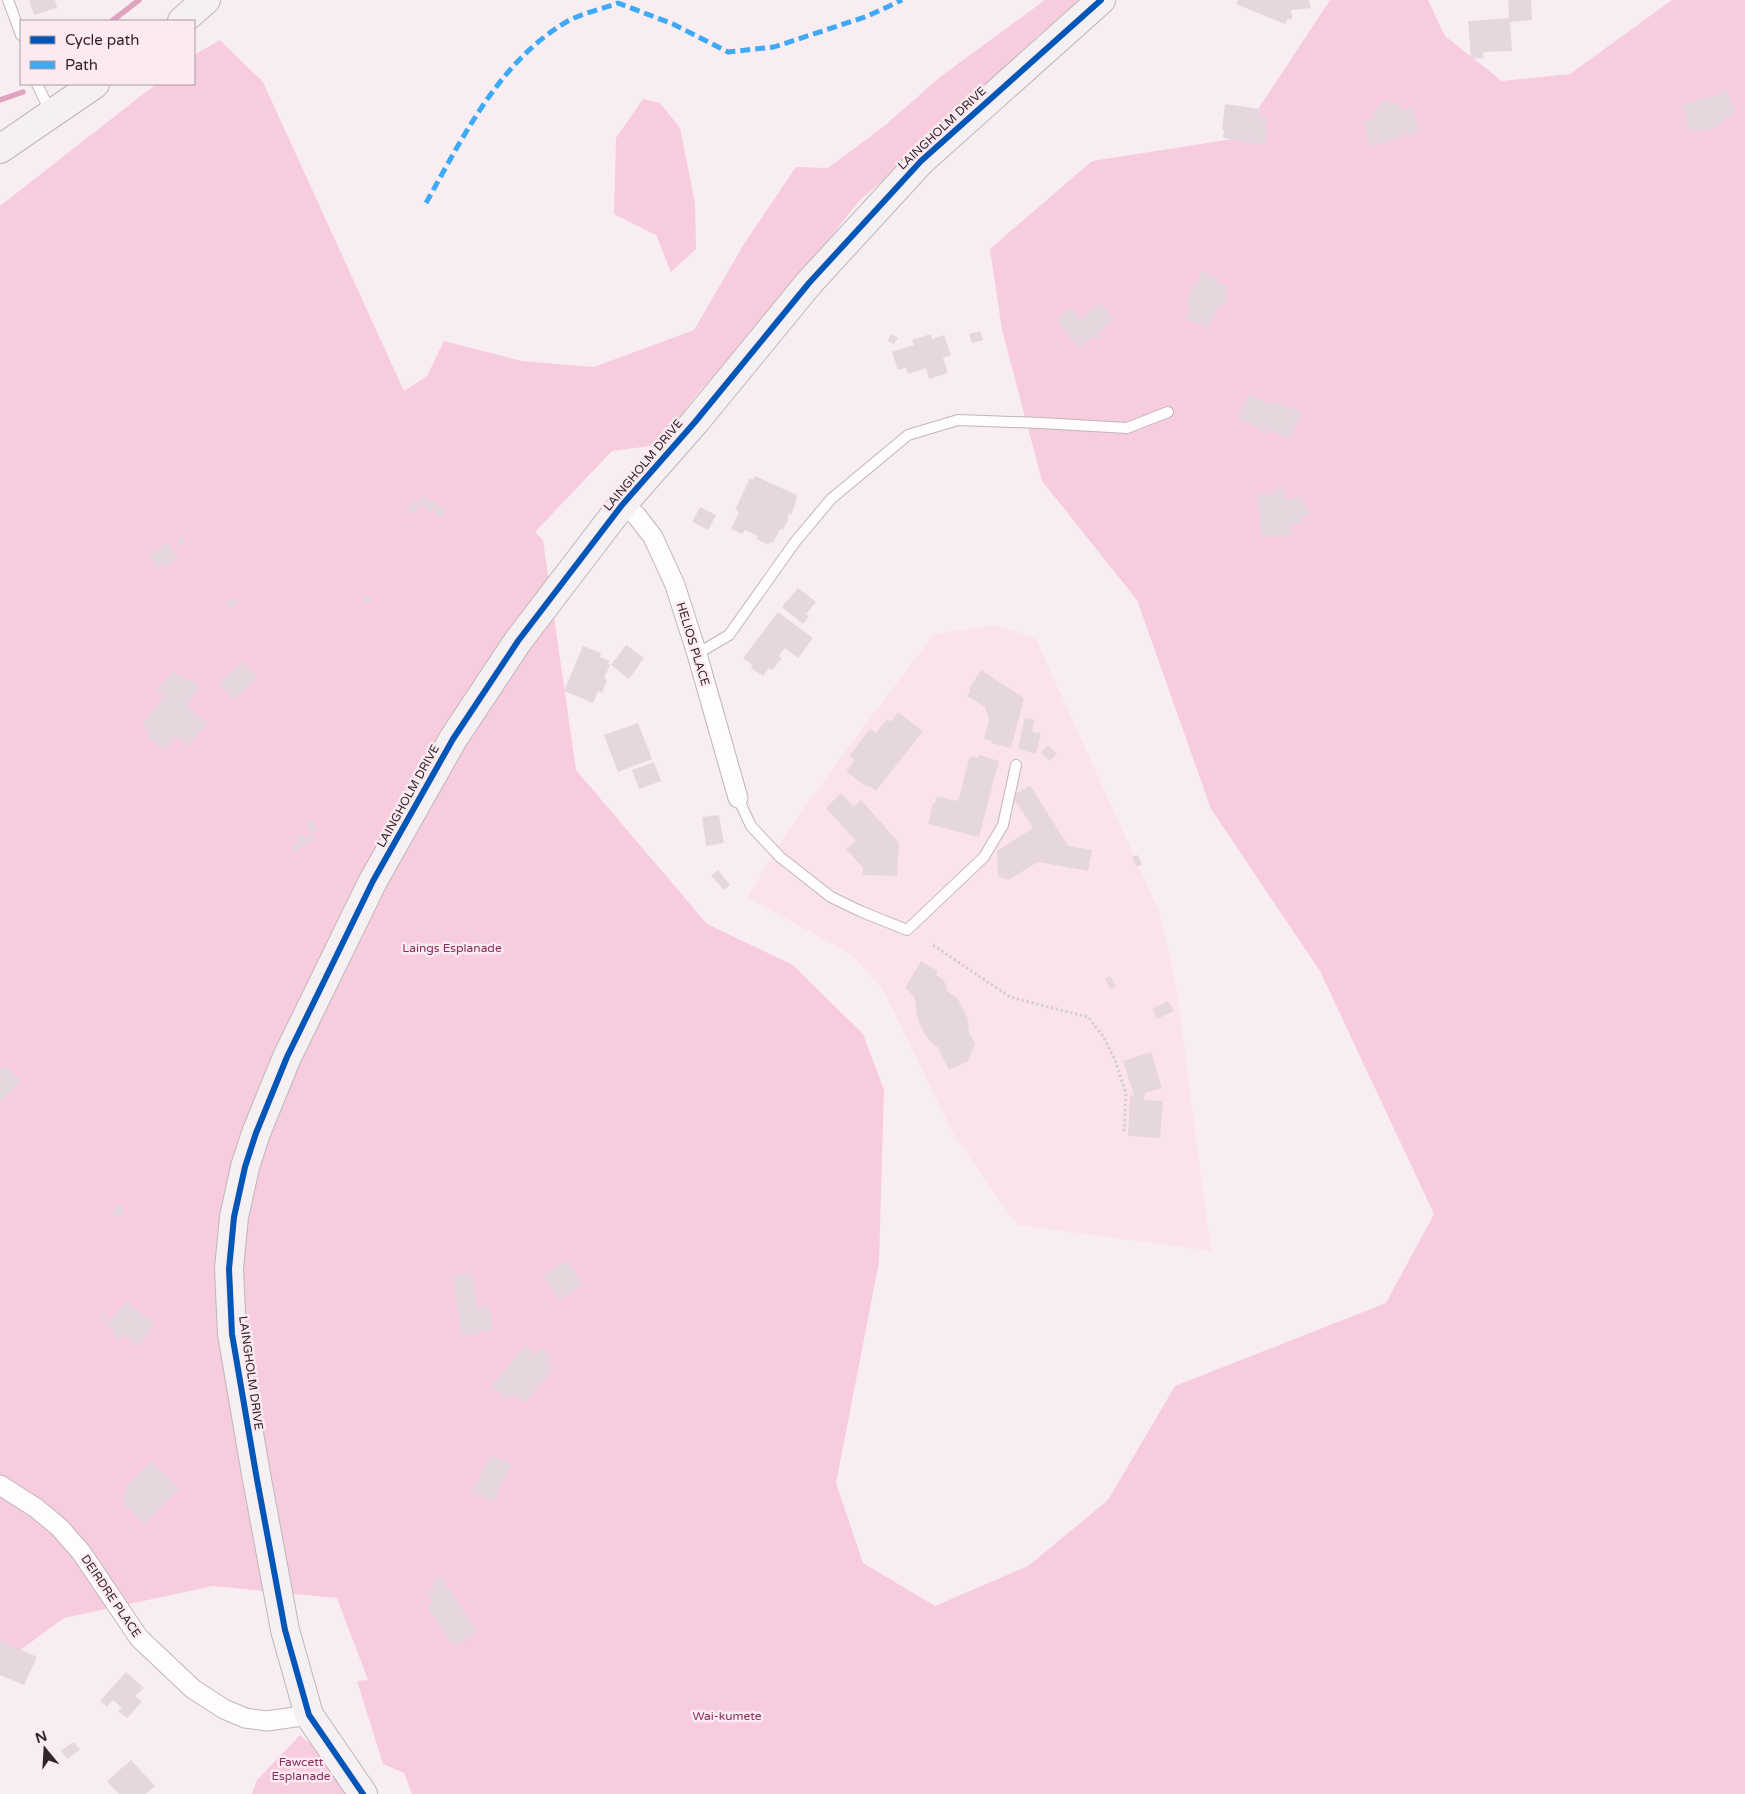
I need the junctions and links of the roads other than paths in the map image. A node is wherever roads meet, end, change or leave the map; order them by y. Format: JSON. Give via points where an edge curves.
{"nodes":[{"id":1,"x":8,"y":0,"type":"edge"},
{"id":2,"x":206,"y":0,"type":"edge"},
{"id":3,"x":1102,"y":0,"type":"edge"},
{"id":4,"x":183,"y":20,"type":"edge"},
{"id":5,"x":20,"y":32,"type":"edge"},
{"id":6,"x":37,"y":85,"type":"edge"},
{"id":7,"x":94,"y":85,"type":"edge"},
{"id":8,"x":51,"y":114,"type":"junction"},
{"id":9,"x":0,"y":149,"type":"edge"},
{"id":10,"x":1168,"y":412,"type":"dead end"},
{"id":11,"x":622,"y":505,"type":"junction"},
{"id":12,"x":697,"y":654,"type":"junction"},
{"id":13,"x":1016,"y":765,"type":"dead end"},
{"id":14,"x":738,"y":798,"type":"joint"},
{"id":15,"x":0,"y":1485,"type":"edge"},
{"id":16,"x":309,"y":1715,"type":"junction"},
{"id":17,"x":363,"y":1794,"type":"edge"}],
"edges":[{"from":1,"to":5,"type":"lane"},
{"from":2,"to":4,"type":"street"},
{"from":3,"to":11,"type":"street","name":"LAINGHOLM DRIVE","via":[[921,161],[809,283]]},
{"from":6,"to":8,"type":"lane"},
{"from":7,"to":8,"type":"street"},
{"from":8,"to":9,"type":"street"},
{"from":10,"to":12,"type":"lane","via":[[1127,428],[958,420],[908,435],[831,499],[795,542],[729,635]]},
{"from":11,"to":12,"type":"street","name":"HELIOS PLACE","via":[[636,515],[653,537],[675,585]]},
{"from":11,"to":16,"type":"street","name":"LAINGHOLM DRIVE","via":[[518,642],[453,739],[372,881],[287,1057],[245,1167],[234,1217],[229,1269],[232,1334],[285,1630]]},
{"from":12,"to":14,"type":"street","name":"HELIOS PLACE"},
{"from":13,"to":14,"type":"lane","via":[[1003,825],[984,857],[907,930],[831,897],[780,857],[752,826]]},
{"from":15,"to":16,"type":"street","name":"DEIRDRE PLACE","via":[[59,1527],[81,1552],[139,1638],[193,1689],[224,1710],[245,1718],[267,1721]]},
{"from":16,"to":17,"type":"street","name":"LAINGHOLM DRIVE"}]}
